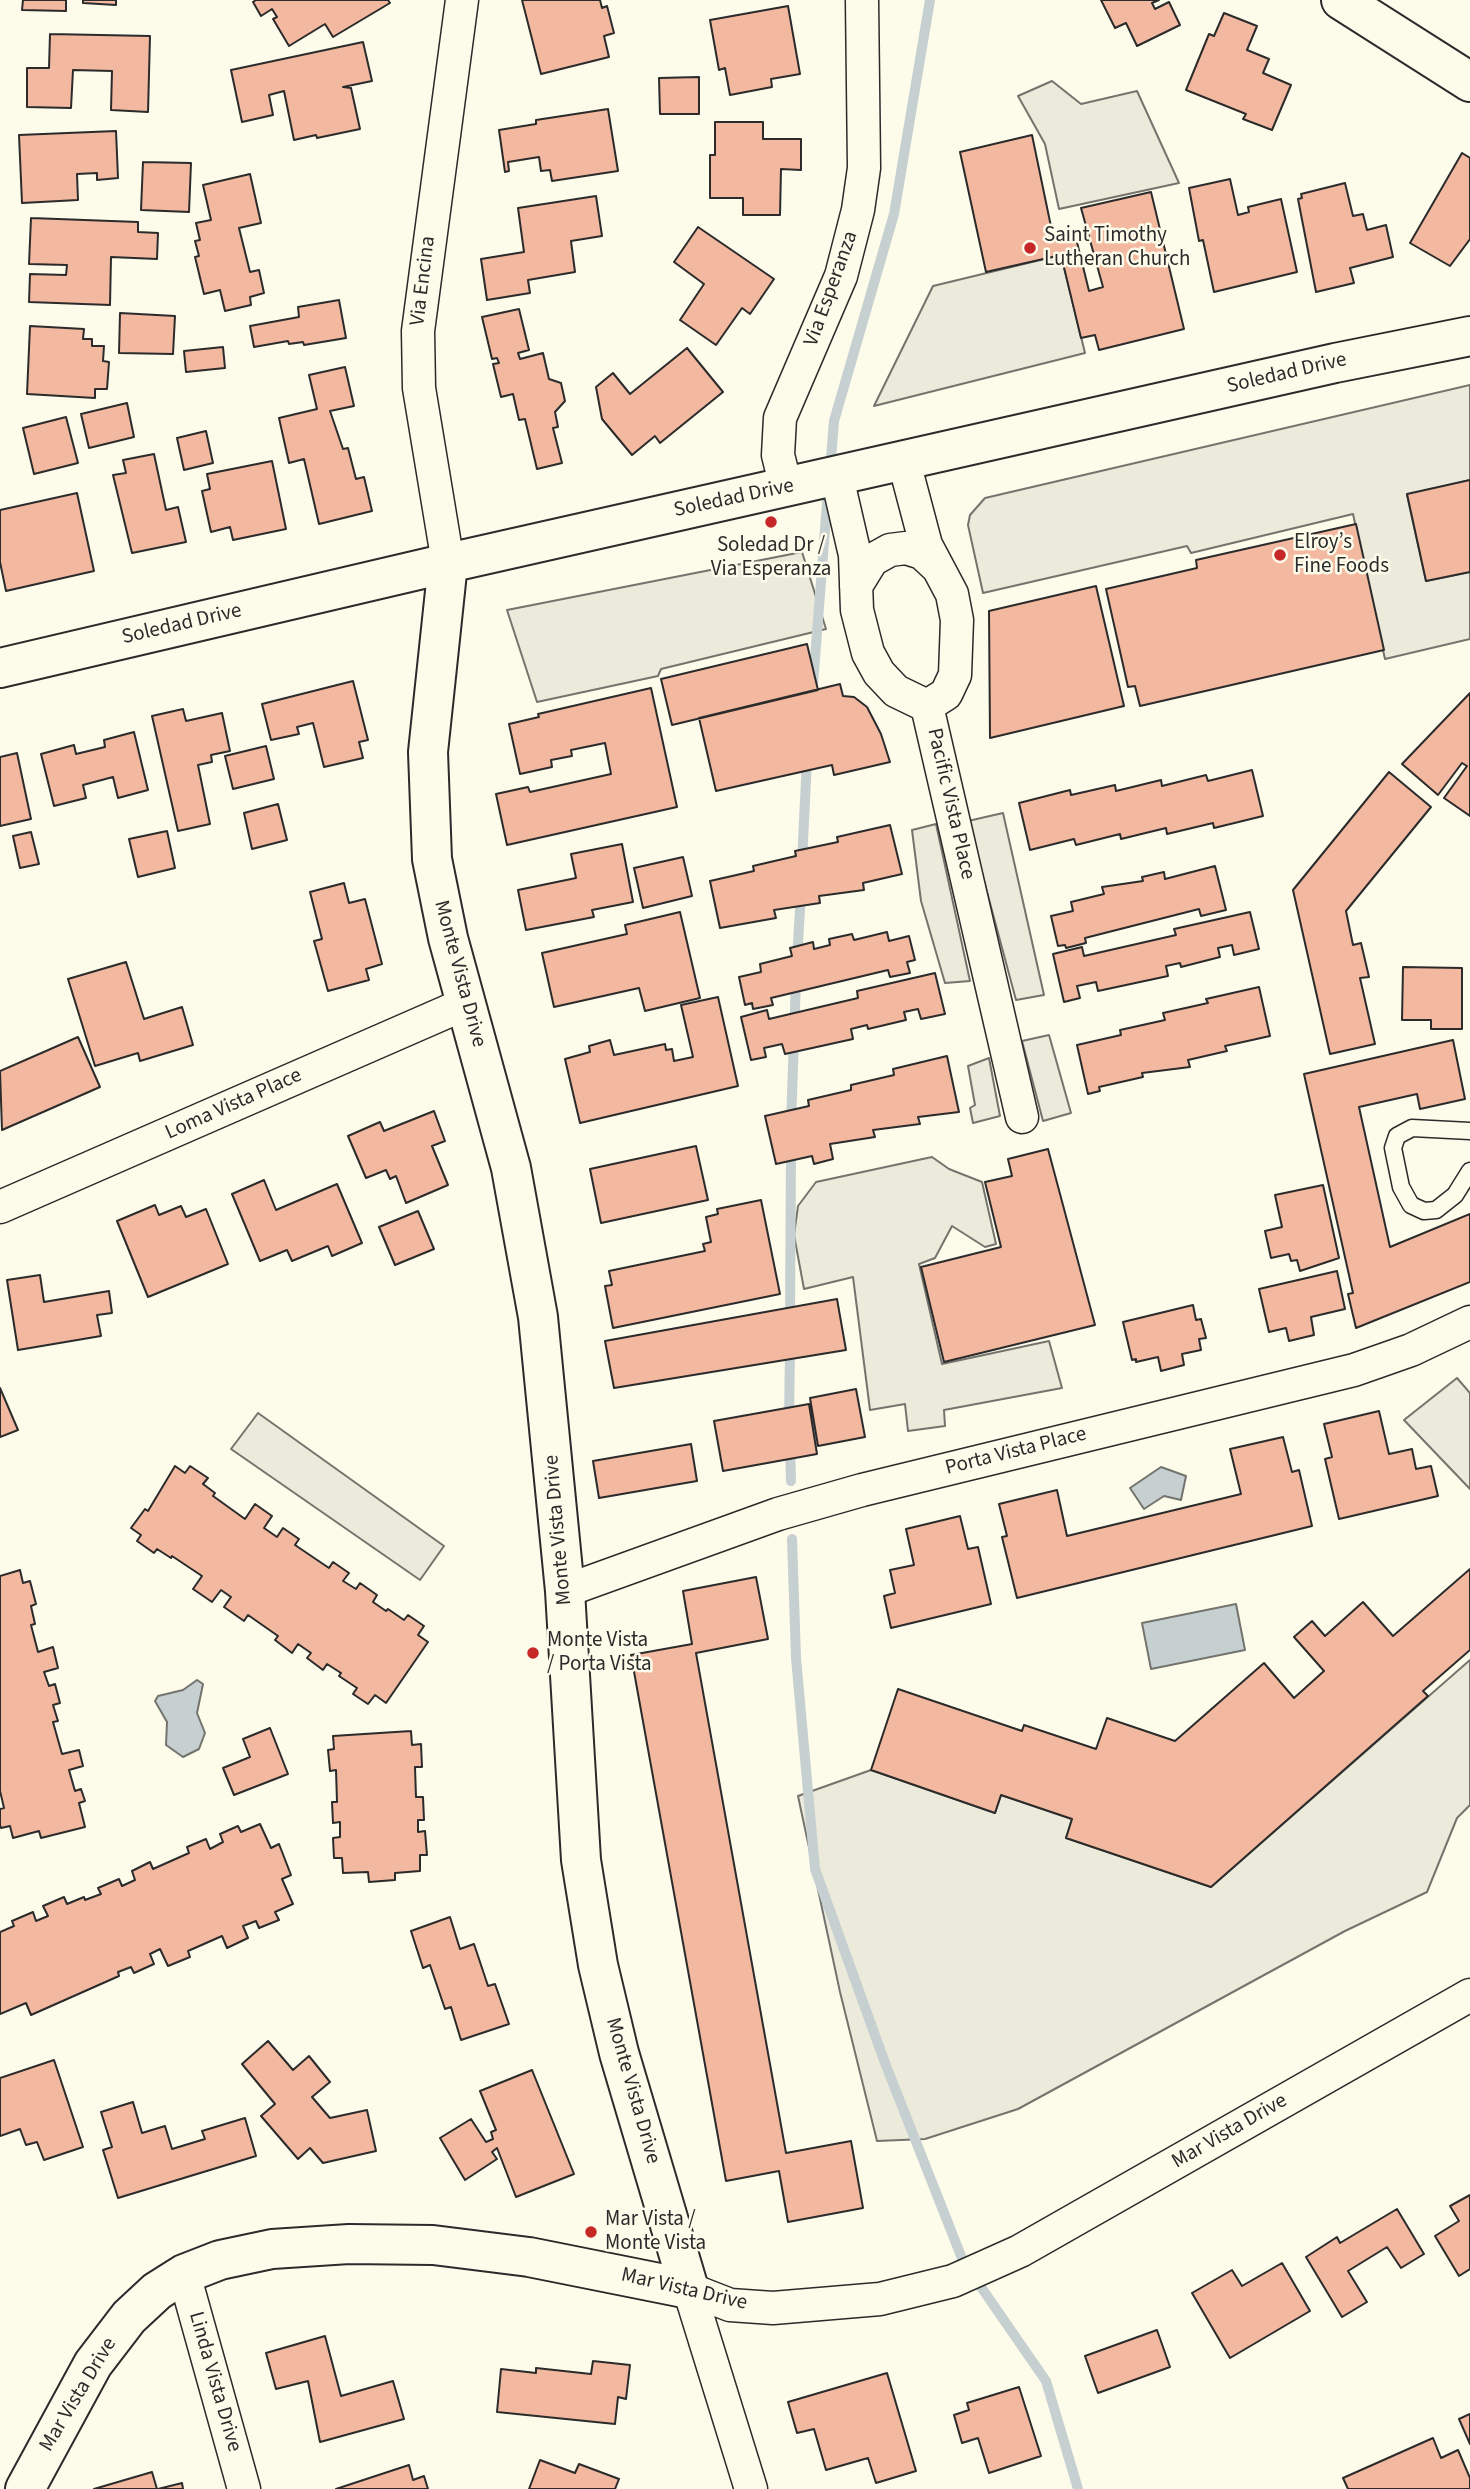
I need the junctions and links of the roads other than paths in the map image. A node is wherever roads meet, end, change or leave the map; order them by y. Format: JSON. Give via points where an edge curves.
{"nodes":[{"id":1,"x":462,"y":0,"type":"edge"},
{"id":2,"x":862,"y":0,"type":"edge"},
{"id":3,"x":1341,"y":0,"type":"edge"},
{"id":4,"x":1470,"y":82,"type":"edge"},
{"id":5,"x":1470,"y":336,"type":"edge"},
{"id":6,"x":904,"y":462,"type":"junction"},
{"id":7,"x":837,"y":477,"type":"junction"},
{"id":8,"x":786,"y":487,"type":"junction"},
{"id":9,"x":448,"y":563,"type":"junction"},
{"id":10,"x":937,"y":566,"type":"junction"},
{"id":11,"x":856,"y":586,"type":"junction"},
{"id":12,"x":0,"y":668,"type":"edge"},
{"id":13,"x":927,"y":706,"type":"junction"},
{"id":14,"x":467,"y":1003,"type":"junction"},
{"id":15,"x":1022,"y":1117,"type":"dead end"},
{"id":16,"x":1470,"y":1132,"type":"edge"},
{"id":17,"x":1470,"y":1171,"type":"edge"},
{"id":18,"x":0,"y":1207,"type":"edge"},
{"id":19,"x":1470,"y":1322,"type":"edge"},
{"id":20,"x":565,"y":1591,"type":"junction"},
{"id":21,"x":1470,"y":1995,"type":"edge"},
{"id":22,"x":184,"y":2274,"type":"junction"},
{"id":23,"x":690,"y":2289,"type":"junction"},
{"id":24,"x":24,"y":2489,"type":"edge"},
{"id":25,"x":244,"y":2489,"type":"edge"},
{"id":26,"x":751,"y":2489,"type":"edge"}],
"edges":[{"from":1,"to":9,"type":"street","name":"Via Encina","via":[[418,331],[419,388]]},
{"from":2,"to":8,"type":"street","name":"Via Esperanza","via":[[864,168],[858,209],[841,276],[780,418],[778,455]]},
{"from":3,"to":4,"type":"street"},
{"from":5,"to":6,"type":"street","name":"Soledad Drive"},
{"from":6,"to":7,"type":"street","name":"Soledad Drive"},
{"from":6,"to":10,"type":"street","via":[[919,522]]},
{"from":7,"to":8,"type":"street","name":"Soledad Drive"},
{"from":7,"to":11,"type":"street","name":"Pacific Vista Place","via":[[855,555]]},
{"from":8,"to":9,"type":"street","name":"Soledad Drive"},
{"from":9,"to":12,"type":"street","name":"Soledad Drive"},
{"from":9,"to":14,"type":"street","name":"Monte Vista Drive","via":[[430,715],[428,805],[437,890]]},
{"from":10,"to":11,"type":"street","via":[[922,553],[890,550],[872,560]]},
{"from":10,"to":13,"type":"street","via":[[952,594],[957,649],[955,675],[946,694]]},
{"from":11,"to":13,"type":"street","name":"Pacific Vista Place","via":[[860,628],[880,673],[896,691]]},
{"from":13,"to":15,"type":"street","name":"Pacific Vista Place"},
{"from":14,"to":18,"type":"street","name":"Loma Vista Place"},
{"from":14,"to":20,"type":"street","name":"Monte Vista Drive","via":[[526,1237]]},
{"from":16,"to":17,"type":"lane","via":[[1412,1128],[1397,1136],[1393,1148],[1401,1186],[1411,1205],[1424,1211],[1436,1210],[1455,1195]]},
{"from":19,"to":20,"type":"street","name":"Porta Vista Place","via":[[1354,1370],[778,1514]]},
{"from":20,"to":23,"type":"street","name":"Monte Vista Drive","via":[[581,1860],[598,1965],[619,2053]]},
{"from":21,"to":23,"type":"street","name":"Mar Vista Drive","via":[[1020,2251],[953,2281],[880,2299],[773,2308],[730,2305]]},
{"from":22,"to":23,"type":"street","name":"Mar Vista Drive","via":[[220,2260],[272,2249],[433,2245],[529,2257]]},
{"from":22,"to":24,"type":"street","name":"Mar Vista Drive","via":[[129,2317],[93,2364]]},
{"from":22,"to":25,"type":"street","name":"Linda Vista Drive"},
{"from":23,"to":26,"type":"street","name":"Monte Vista Drive"}]}
